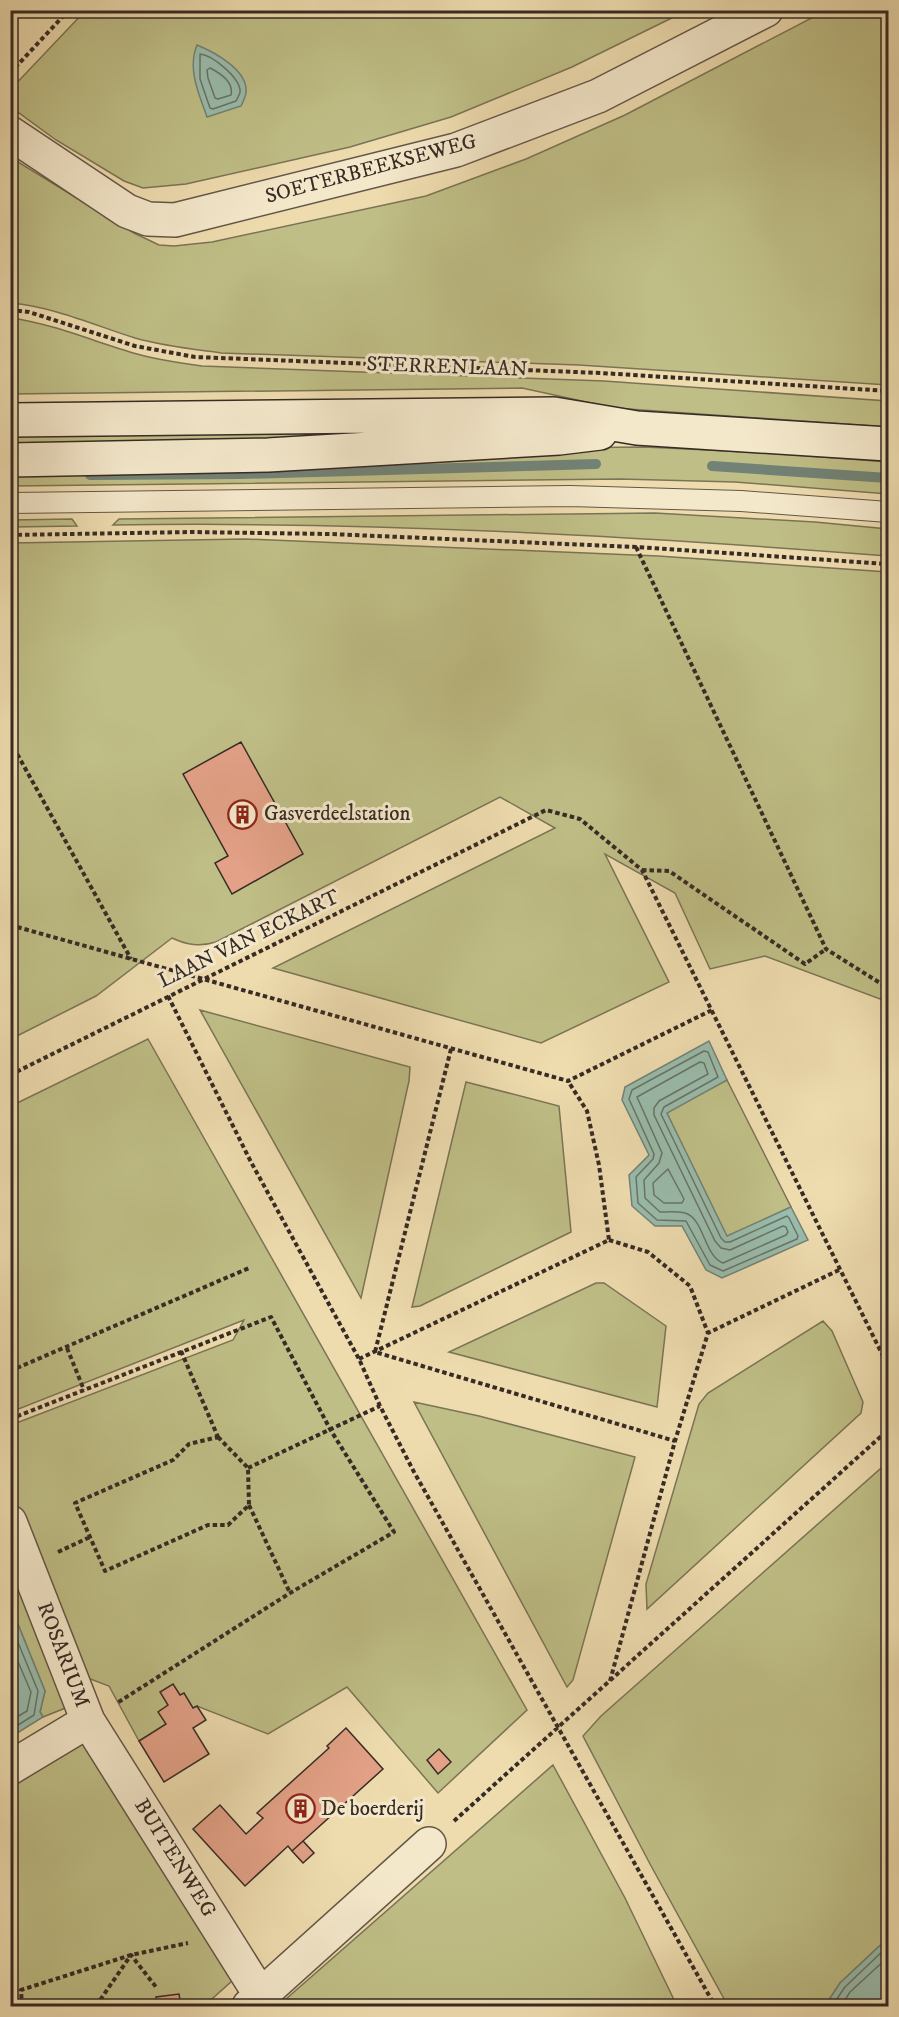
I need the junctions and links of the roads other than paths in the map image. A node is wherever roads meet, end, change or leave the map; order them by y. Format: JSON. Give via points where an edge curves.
{"nodes":[{"id":1,"x":766,"y":10,"type":"edge"},
{"id":2,"x":10,"y":133,"type":"edge"},
{"id":3,"x":10,"y":420,"type":"edge"},
{"id":4,"x":637,"y":428,"type":"junction"},
{"id":5,"x":888,"y":444,"type":"edge"},
{"id":6,"x":10,"y":460,"type":"edge"},
{"id":7,"x":10,"y":502,"type":"edge"},
{"id":8,"x":888,"y":512,"type":"edge"},
{"id":9,"x":10,"y":1522,"type":"edge"},
{"id":10,"x":88,"y":1721,"type":"junction"},
{"id":11,"x":10,"y":1768,"type":"edge"},
{"id":12,"x":429,"y":1844,"type":"road end"},
{"id":13,"x":255,"y":2001,"type":"edge"}],
"edges":[{"from":1,"to":2,"type":"street","name":"SOETERBEEKSEWEG","via":[[598,96],[456,150],[175,220],[148,219],[127,211]]},
{"from":3,"to":4,"type":"street","via":[[554,414]]},
{"from":4,"to":5,"type":"street"},
{"from":4,"to":6,"type":"street","via":[[559,438],[268,455]]},
{"from":7,"to":8,"type":"lane","via":[[570,496],[741,501]]},
{"from":9,"to":10,"type":"street","name":"ROSARIUM"},
{"from":10,"to":11,"type":"street"},
{"from":10,"to":13,"type":"street","name":"BUITENWEG","via":[[224,1936]]},
{"from":12,"to":13,"type":"street"}]}
